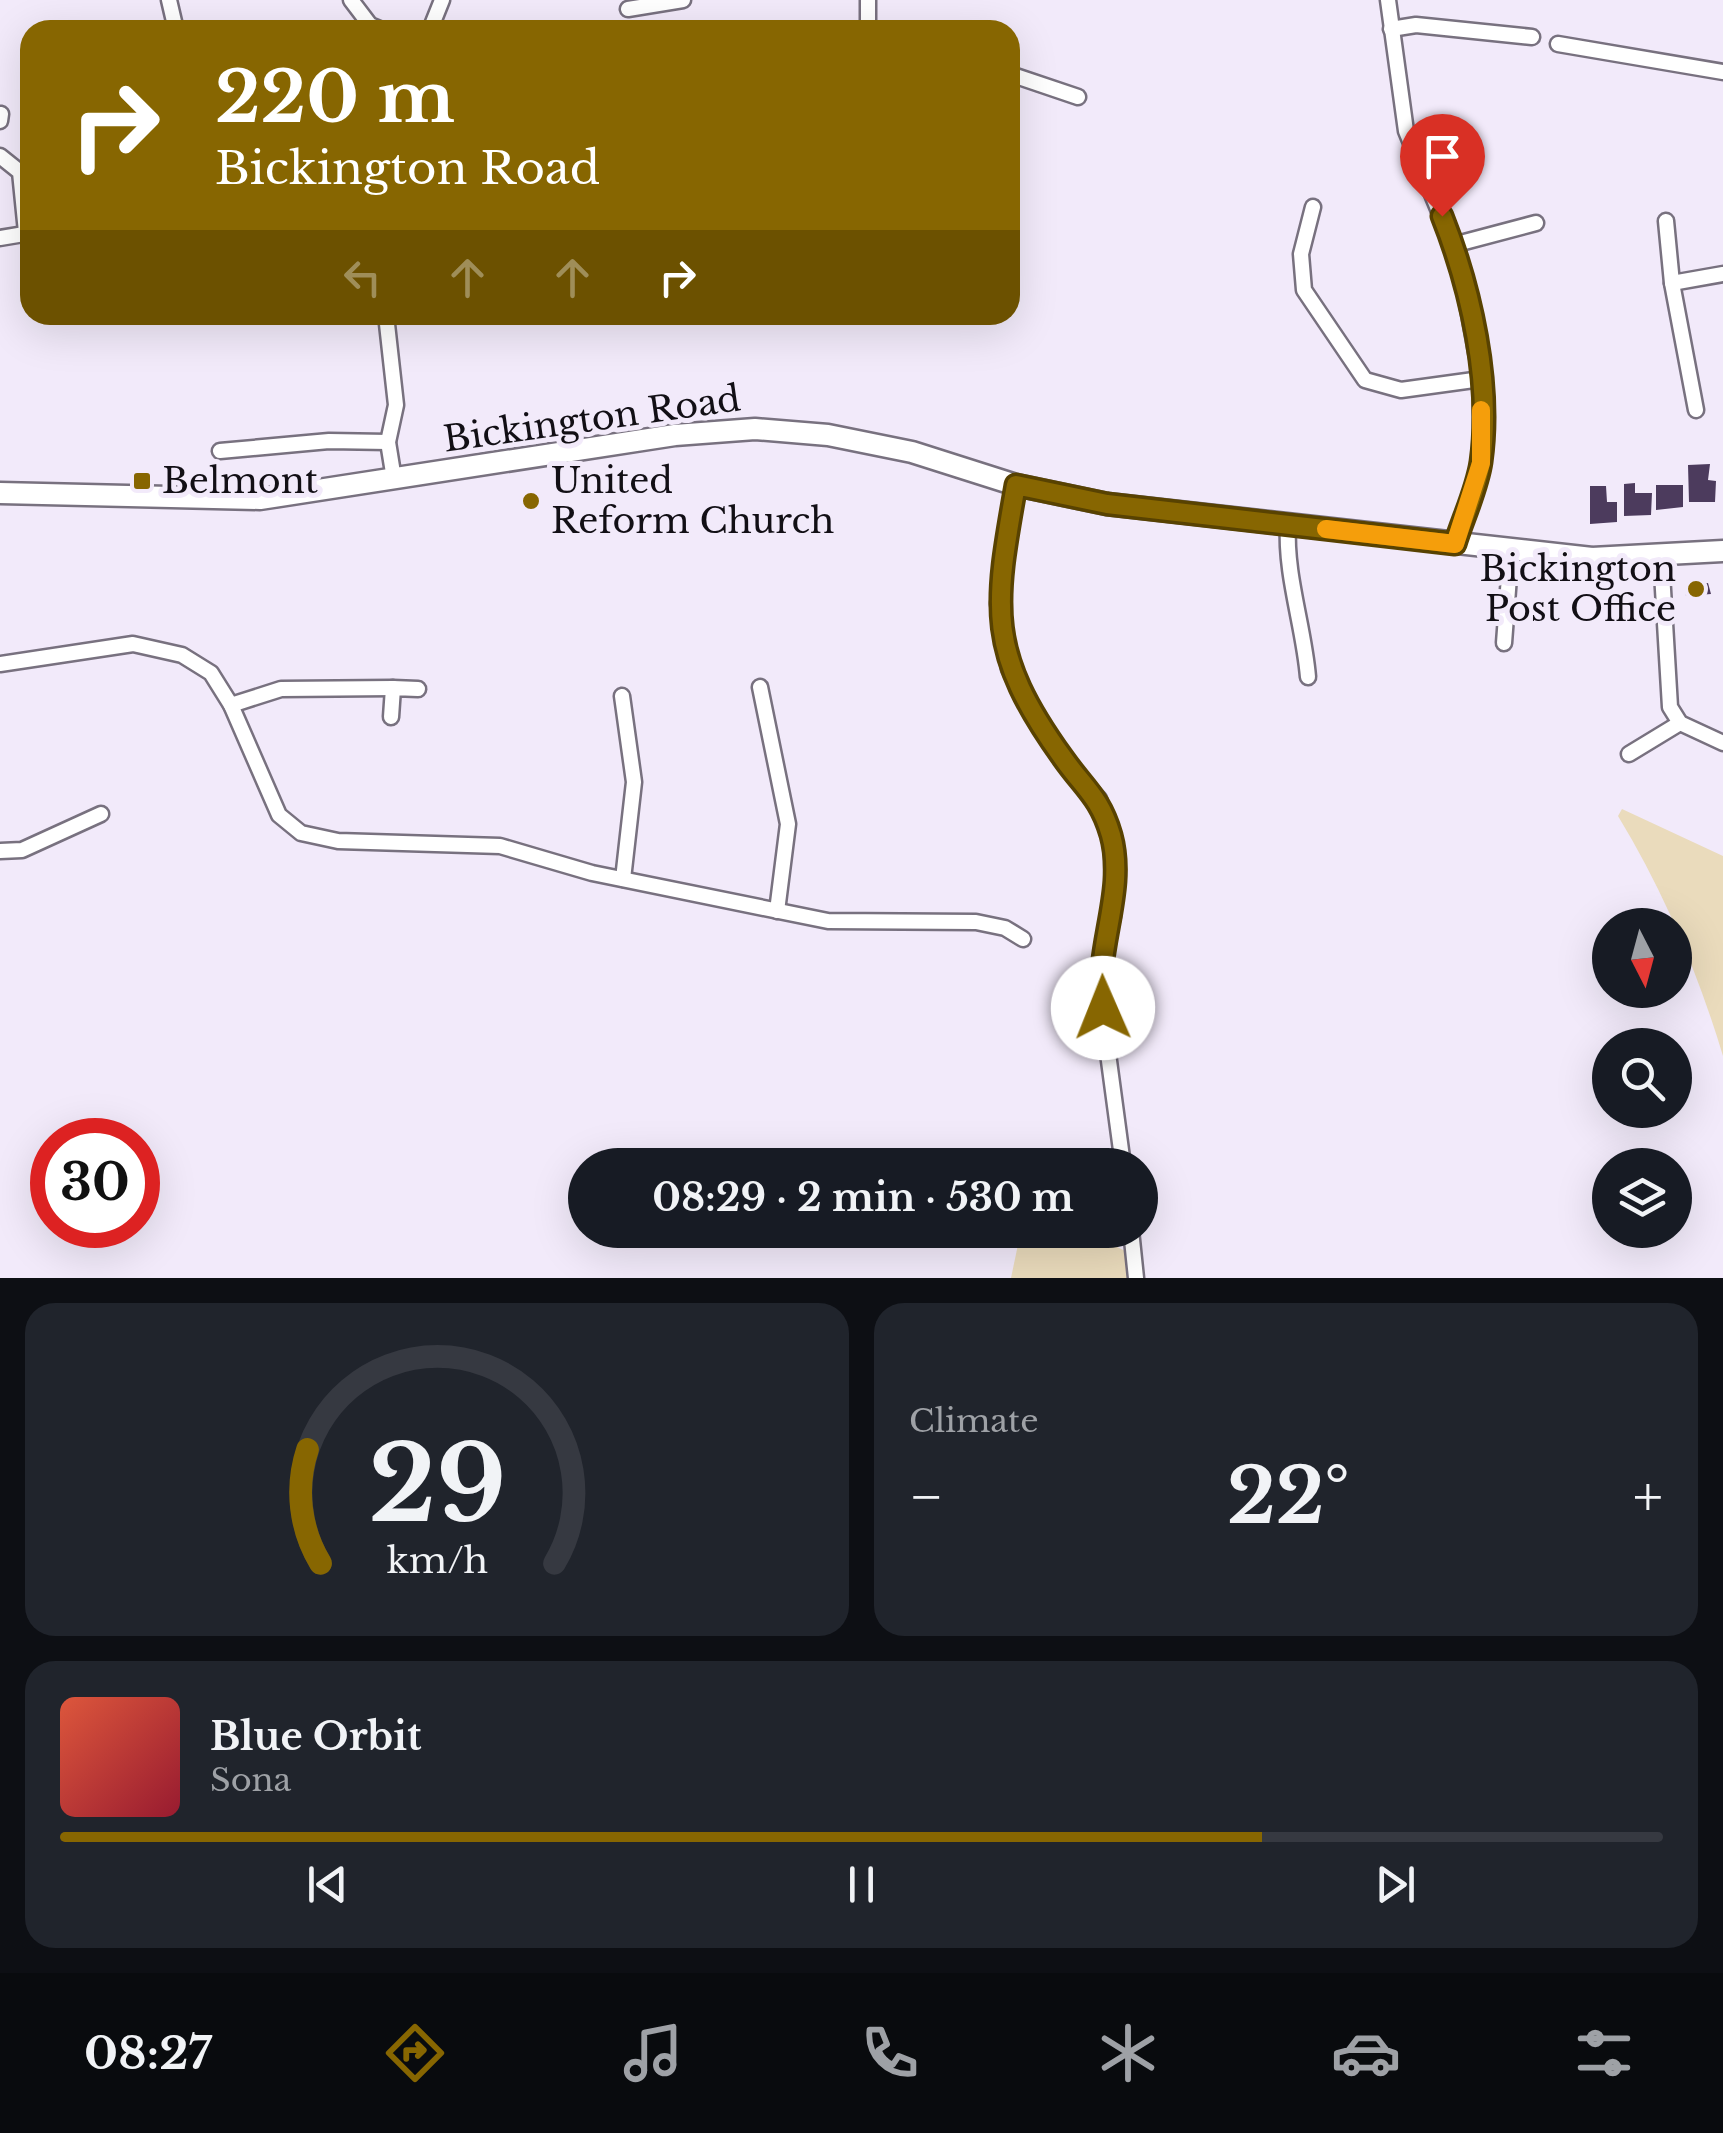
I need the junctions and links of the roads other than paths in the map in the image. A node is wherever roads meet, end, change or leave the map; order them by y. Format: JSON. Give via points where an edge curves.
{"nodes":[{"id":1,"x":351,"y":0,"type":"edge"},
{"id":2,"x":683,"y":0,"type":"edge"},
{"id":3,"x":1388,"y":0,"type":"edge"},
{"id":4,"x":628,"y":9,"type":"dead end"},
{"id":5,"x":366,"y":20,"type":"edge"},
{"id":6,"x":1391,"y":28,"type":"junction"},
{"id":7,"x":1532,"y":38,"type":"dead end"},
{"id":8,"x":1558,"y":44,"type":"dead end"},
{"id":9,"x":1723,"y":72,"type":"edge"},
{"id":10,"x":1020,"y":77,"type":"edge"},
{"id":11,"x":1078,"y":97,"type":"dead end"},
{"id":12,"x":0,"y":156,"type":"edge"},
{"id":13,"x":20,"y":172,"type":"edge"},
{"id":14,"x":1313,"y":207,"type":"dead end"},
{"id":15,"x":1666,"y":221,"type":"dead end"},
{"id":16,"x":1536,"y":223,"type":"dead end"},
{"id":17,"x":1453,"y":245,"type":"junction"},
{"id":18,"x":1723,"y":274,"type":"edge"},
{"id":19,"x":1672,"y":283,"type":"junction"},
{"id":20,"x":387,"y":325,"type":"edge"},
{"id":21,"x":1482,"y":379,"type":"junction"},
{"id":22,"x":1696,"y":410,"type":"dead end"},
{"id":23,"x":388,"y":442,"type":"junction"},
{"id":24,"x":220,"y":451,"type":"dead end"},
{"id":25,"x":394,"y":479,"type":"junction"},
{"id":26,"x":1016,"y":485,"type":"junction"},
{"id":27,"x":0,"y":494,"type":"edge"},
{"id":28,"x":1288,"y":525,"type":"junction"},
{"id":29,"x":1455,"y":544,"type":"junction"},
{"id":30,"x":1511,"y":550,"type":"junction"},
{"id":31,"x":1723,"y":551,"type":"edge"},
{"id":32,"x":1661,"y":556,"type":"junction"},
{"id":33,"x":1504,"y":643,"type":"dead end"},
{"id":34,"x":0,"y":664,"type":"edge"},
{"id":35,"x":1308,"y":678,"type":"dead end"},
{"id":36,"x":760,"y":686,"type":"dead end"},
{"id":37,"x":393,"y":688,"type":"junction"},
{"id":38,"x":418,"y":689,"type":"dead end"},
{"id":39,"x":622,"y":696,"type":"dead end"},
{"id":40,"x":231,"y":705,"type":"junction"},
{"id":41,"x":391,"y":718,"type":"dead end"},
{"id":42,"x":1680,"y":722,"type":"junction"},
{"id":43,"x":1723,"y":743,"type":"edge"},
{"id":44,"x":1630,"y":754,"type":"dead end"},
{"id":45,"x":101,"y":814,"type":"dead end"},
{"id":46,"x":0,"y":851,"type":"edge"},
{"id":47,"x":623,"y":879,"type":"junction"},
{"id":48,"x":777,"y":911,"type":"junction"},
{"id":49,"x":1023,"y":939,"type":"dead end"},
{"id":50,"x":1121,"y":1148,"type":"edge"},
{"id":51,"x":1133,"y":1248,"type":"edge"},
{"id":52,"x":1136,"y":1278,"type":"edge"}],
"edges":[{"from":1,"to":5,"type":"street"},
{"from":2,"to":4,"type":"street"},
{"from":3,"to":6,"type":"street"},
{"from":6,"to":7,"type":"street"},
{"from":6,"to":17,"type":"street","via":[[1406,131]]},
{"from":8,"to":9,"type":"street"},
{"from":10,"to":11,"type":"street"},
{"from":12,"to":13,"type":"street"},
{"from":14,"to":21,"type":"street","via":[[1301,254],[1304,290],[1366,380],[1401,390]]},
{"from":15,"to":19,"type":"street"},
{"from":16,"to":17,"type":"street"},
{"from":17,"to":21,"type":"street"},
{"from":18,"to":19,"type":"street"},
{"from":19,"to":22,"type":"street"},
{"from":20,"to":23,"type":"street","via":[[396,404]]},
{"from":21,"to":29,"type":"street","via":[[1481,463]]},
{"from":23,"to":24,"type":"street"},
{"from":23,"to":25,"type":"street"},
{"from":25,"to":26,"type":"main road","name":"Bickington Road","via":[[658,437],[756,429],[912,452]]},
{"from":25,"to":27,"type":"main road","name":"Bickington Road","via":[[260,499]]},
{"from":26,"to":28,"type":"main road","name":"Bickington Road","via":[[1107,504]]},
{"from":26,"to":50,"type":"street","via":[[998,604],[1009,669],[1064,760],[1099,800],[1112,840],[1113,916],[1098,979]]},
{"from":28,"to":29,"type":"main road","name":"Bickington Road"},
{"from":28,"to":35,"type":"street","via":[[1286,549]]},
{"from":29,"to":30,"type":"main road","name":"Bickington Road"},
{"from":30,"to":32,"type":"main road","name":"Bickington Road"},
{"from":30,"to":33,"type":"street"},
{"from":31,"to":32,"type":"main road","name":"Bickington Road"},
{"from":32,"to":42,"type":"street","via":[[1670,706]]},
{"from":34,"to":40,"type":"street","via":[[133,644],[182,656],[211,673]]},
{"from":36,"to":48,"type":"street","via":[[788,824]]},
{"from":37,"to":38,"type":"street"},
{"from":37,"to":40,"type":"street","via":[[281,689]]},
{"from":37,"to":41,"type":"street"},
{"from":39,"to":47,"type":"street","via":[[634,782]]},
{"from":40,"to":47,"type":"street","via":[[278,815],[301,834],[500,846]]},
{"from":42,"to":43,"type":"street"},
{"from":42,"to":44,"type":"street"},
{"from":45,"to":46,"type":"street","via":[[22,850]]},
{"from":47,"to":48,"type":"street"},
{"from":48,"to":49,"type":"street","via":[[828,921],[976,922]]},
{"from":51,"to":52,"type":"street"}]}
